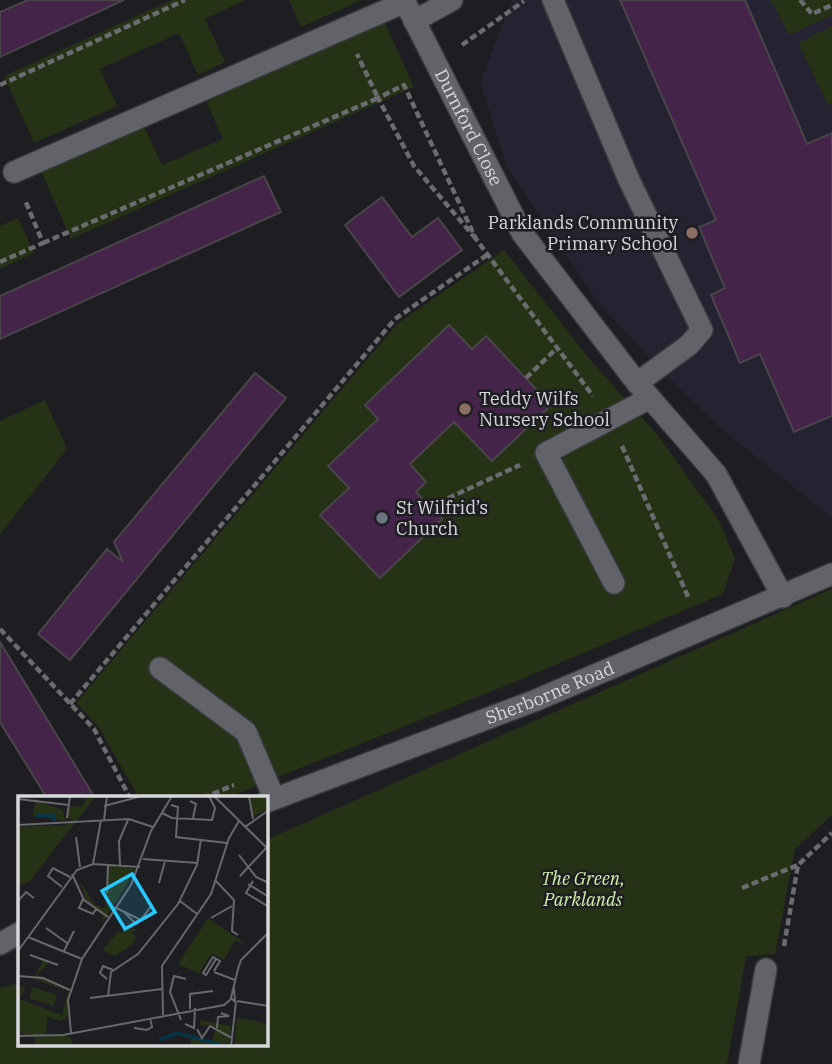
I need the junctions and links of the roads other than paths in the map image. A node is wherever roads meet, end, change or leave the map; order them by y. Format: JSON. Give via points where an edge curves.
{"nodes":[{"id":1,"x":453,"y":0,"type":"edge"},
{"id":2,"x":553,"y":0,"type":"edge"},
{"id":3,"x":414,"y":20,"type":"junction"},
{"id":4,"x":13,"y":173,"type":"road end"},
{"id":5,"x":644,"y":391,"type":"junction"},
{"id":6,"x":832,"y":574,"type":"edge"},
{"id":7,"x":614,"y":583,"type":"dead end"},
{"id":8,"x":783,"y":597,"type":"junction"},
{"id":9,"x":160,"y":668,"type":"dead end"},
{"id":10,"x":270,"y":800,"type":"edge"},
{"id":11,"x":18,"y":934,"type":"edge"},
{"id":12,"x":0,"y":944,"type":"edge"},
{"id":13,"x":766,"y":969,"type":"road end"},
{"id":14,"x":749,"y":1064,"type":"edge"}],
"edges":[{"from":1,"to":3,"type":"street"},
{"from":2,"to":5,"type":"street","via":[[629,180],[702,330]]},
{"from":3,"to":4,"type":"street","via":[[405,2]]},
{"from":3,"to":5,"type":"street","name":"Durnford Close","via":[[522,233]]},
{"from":5,"to":7,"type":"street","via":[[610,419],[546,453]]},
{"from":5,"to":8,"type":"street","name":"Durnford Close","via":[[716,474]]},
{"from":6,"to":8,"type":"street","name":"Sherborne Road"},
{"from":8,"to":10,"type":"street","name":"Sherborne Road","via":[[534,701]]},
{"from":9,"to":10,"type":"street","via":[[246,732]]},
{"from":11,"to":12,"type":"street"},
{"from":13,"to":14,"type":"street"}]}
